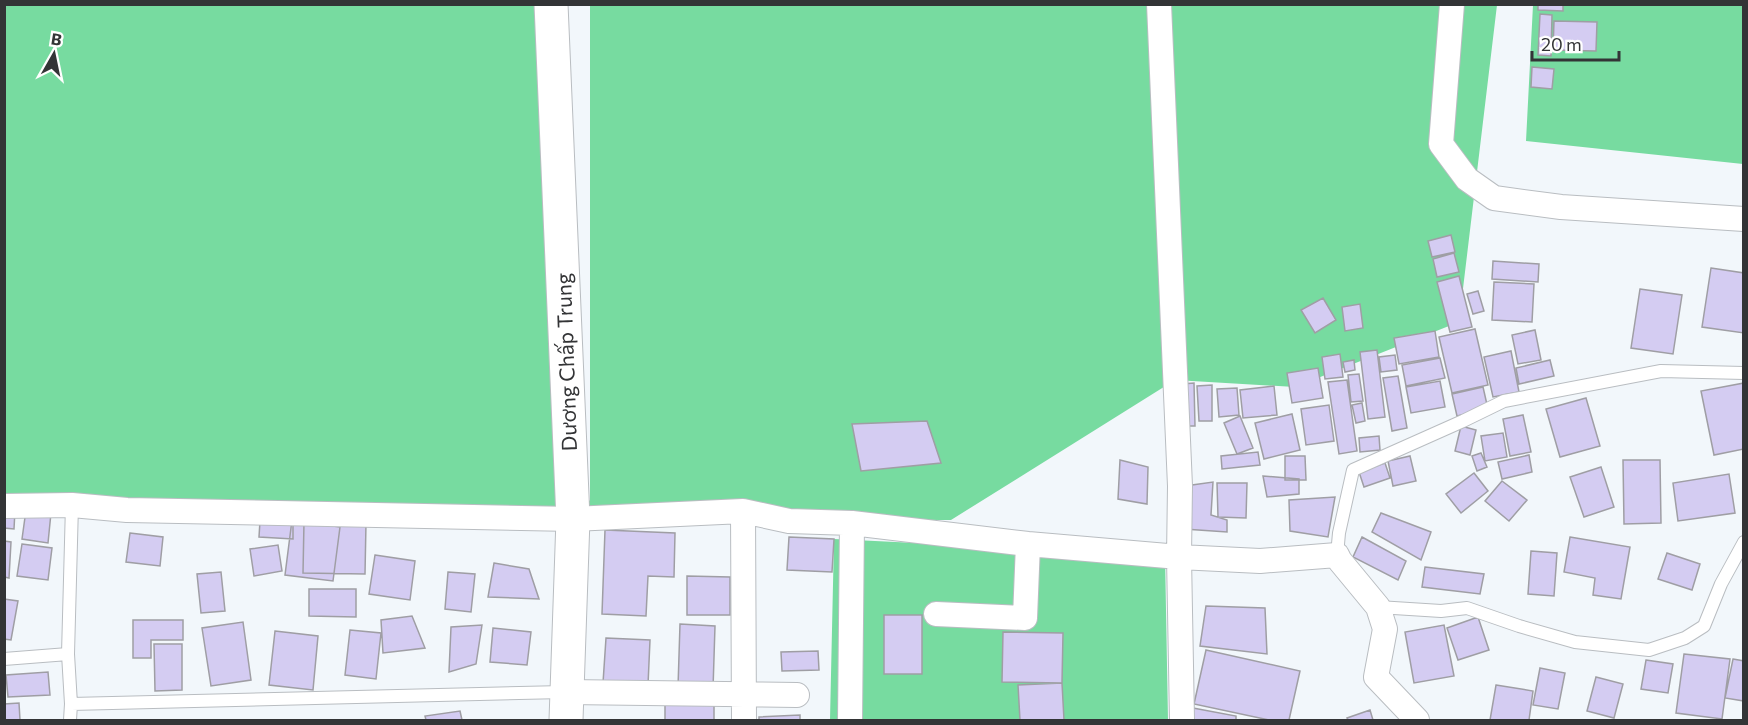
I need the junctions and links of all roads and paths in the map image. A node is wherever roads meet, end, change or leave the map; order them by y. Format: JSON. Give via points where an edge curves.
{"nodes":[{"id":1,"x":551,"y":4,"type":"edge"},
{"id":2,"x":1159,"y":4,"type":"edge"},
{"id":3,"x":1452,"y":4,"type":"edge"},
{"id":4,"x":1743,"y":219,"type":"edge"},
{"id":5,"x":1743,"y":373,"type":"edge"},
{"id":6,"x":72,"y":505,"type":"junction"},
{"id":7,"x":4,"y":506,"type":"edge"},
{"id":8,"x":743,"y":511,"type":"junction"},
{"id":9,"x":573,"y":519,"type":"junction"},
{"id":10,"x":852,"y":523,"type":"junction"},
{"id":11,"x":1743,"y":542,"type":"edge"},
{"id":12,"x":1028,"y":544,"type":"junction"},
{"id":13,"x":1337,"y":555,"type":"junction"},
{"id":14,"x":1179,"y":557,"type":"junction"},
{"id":15,"x":1378,"y":607,"type":"junction"},
{"id":16,"x":936,"y":614,"type":"dead end"},
{"id":17,"x":68,"y":654,"type":"junction"},
{"id":18,"x":4,"y":659,"type":"edge"},
{"id":19,"x":743,"y":694,"type":"junction"},
{"id":20,"x":798,"y":695,"type":"dead end"},
{"id":21,"x":71,"y":704,"type":"junction"},
{"id":22,"x":567,"y":706,"type":"edge"},
{"id":23,"x":70,"y":720,"type":"edge"},
{"id":24,"x":744,"y":720,"type":"edge"},
{"id":25,"x":850,"y":720,"type":"edge"},
{"id":26,"x":1182,"y":720,"type":"edge"},
{"id":27,"x":1417,"y":720,"type":"edge"}],
"edges":[{"from":1,"to":9,"type":"street","name":"Dương Chấp Trung"},
{"from":2,"to":14,"type":"street","via":[[1180,486]]},
{"from":3,"to":4,"type":"street","via":[[1441,144],[1467,179],[1494,198],[1561,207]]},
{"from":5,"to":13,"type":"lane","via":[[1661,371],[1503,401],[1353,470]]},
{"from":6,"to":7,"type":"street"},
{"from":6,"to":9,"type":"street","via":[[127,510]]},
{"from":6,"to":17,"type":"lane"},
{"from":8,"to":9,"type":"street"},
{"from":8,"to":10,"type":"street","via":[[789,521]]},
{"from":8,"to":19,"type":"street"},
{"from":9,"to":22,"type":"street","name":"Dương Chấp Trung"},
{"from":10,"to":12,"type":"street"},
{"from":10,"to":25,"type":"street"},
{"from":11,"to":15,"type":"lane","via":[[1704,626],[1649,650],[1575,642],[1467,608],[1441,611]]},
{"from":12,"to":14,"type":"street"},
{"from":12,"to":16,"type":"street","via":[[1025,618]]},
{"from":13,"to":14,"type":"street","via":[[1260,561]]},
{"from":13,"to":15,"type":"street"},
{"from":14,"to":26,"type":"street"},
{"from":15,"to":27,"type":"street","via":[[1385,629],[1376,677]]},
{"from":17,"to":18,"type":"lane"},
{"from":17,"to":21,"type":"lane"},
{"from":19,"to":20,"type":"street"},
{"from":19,"to":22,"type":"street"},
{"from":19,"to":24,"type":"street"},
{"from":21,"to":22,"type":"lane"},
{"from":21,"to":23,"type":"lane"}]}
